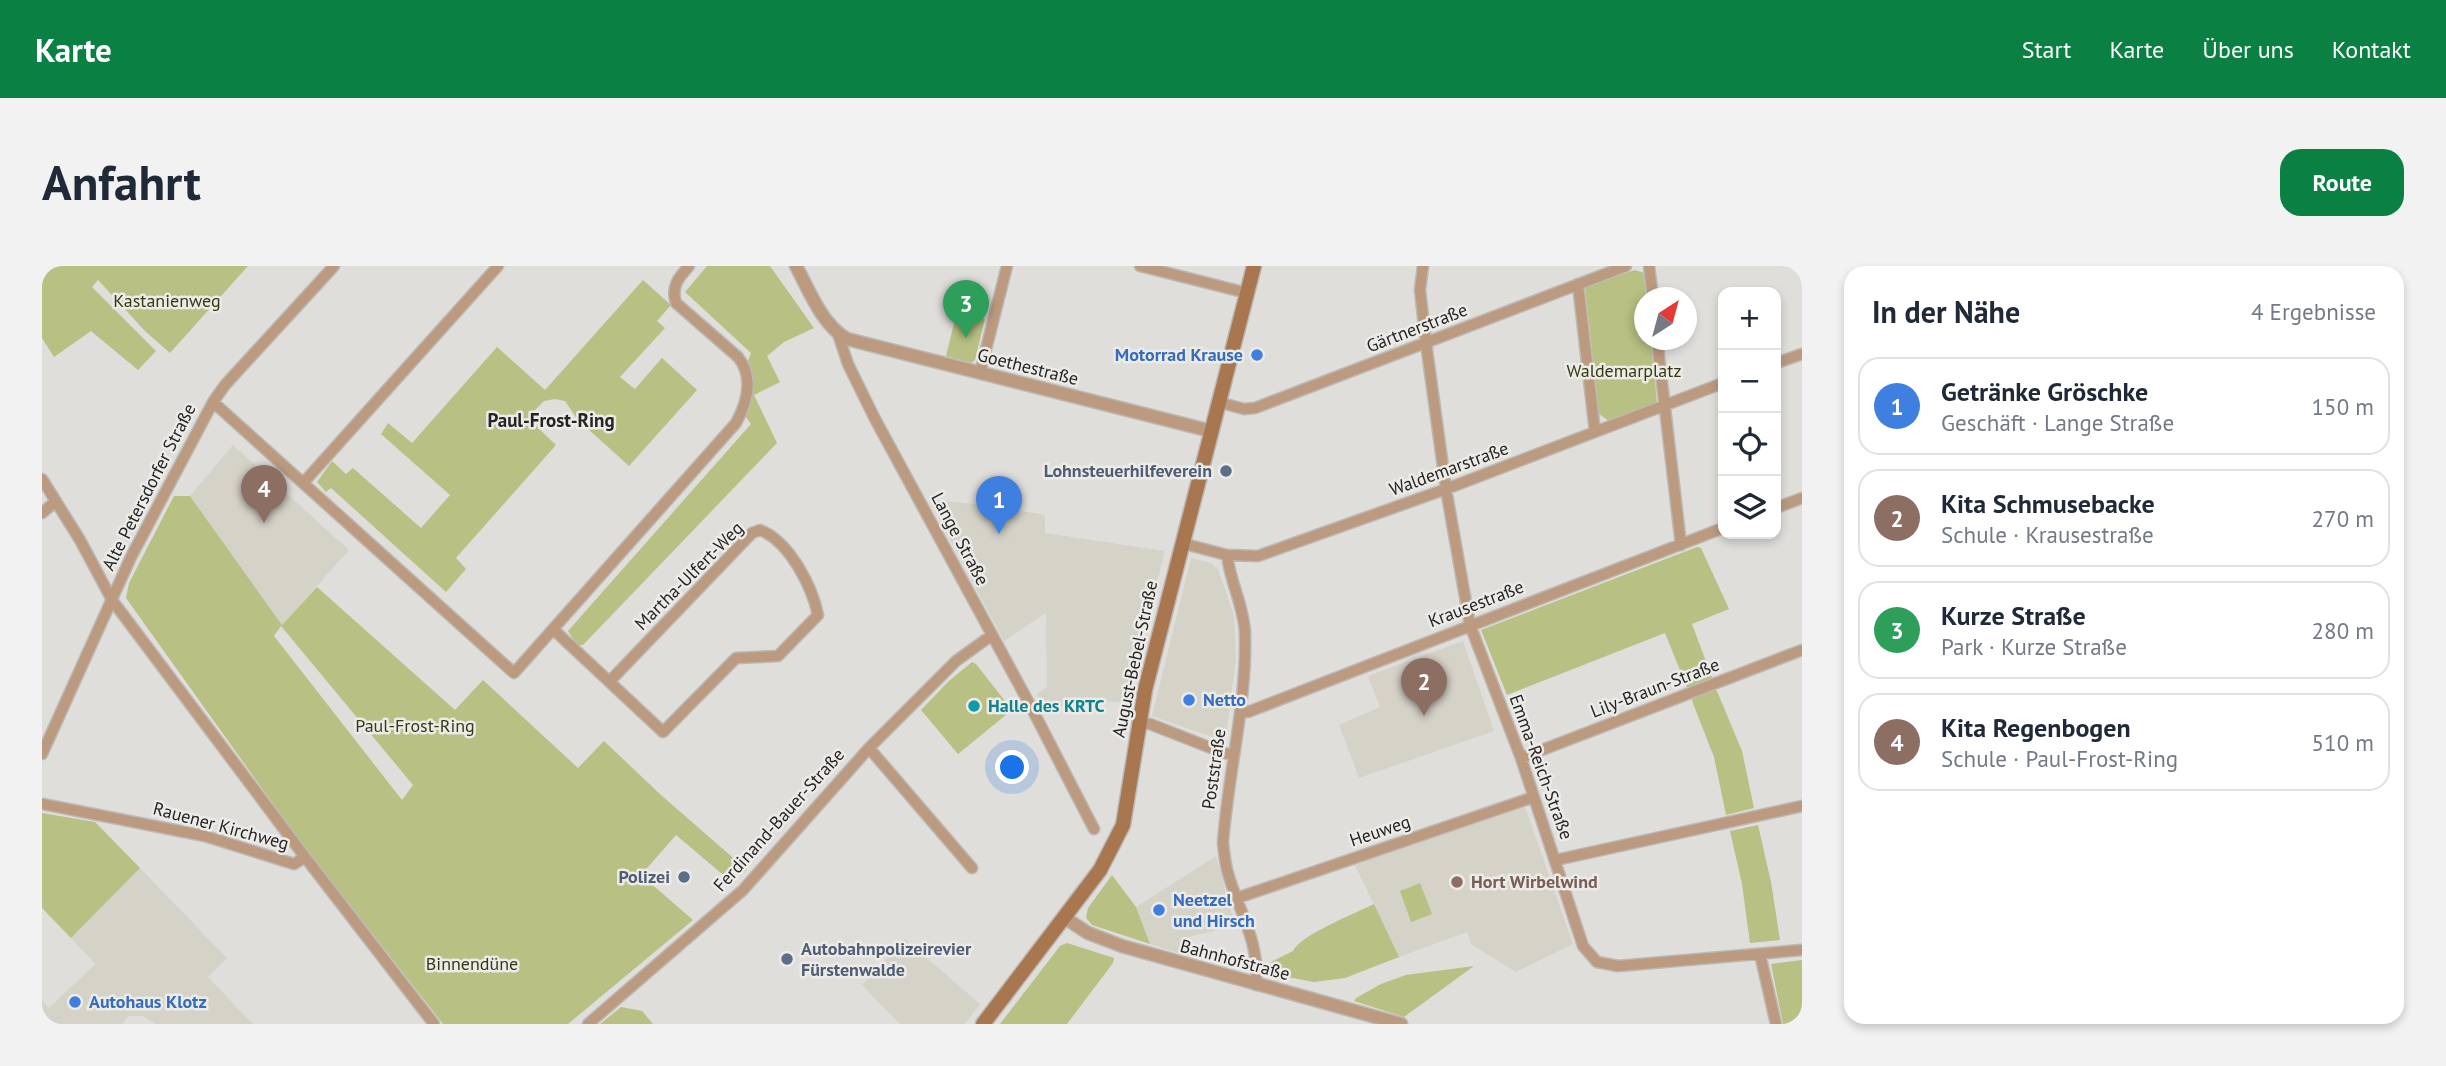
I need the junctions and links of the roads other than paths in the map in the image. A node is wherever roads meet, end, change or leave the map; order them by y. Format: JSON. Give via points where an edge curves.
{"nodes":[{"id":1,"x":334,"y":266,"type":"edge"},
{"id":2,"x":498,"y":266,"type":"edge"},
{"id":3,"x":689,"y":266,"type":"edge"},
{"id":4,"x":796,"y":266,"type":"edge"},
{"id":5,"x":1007,"y":266,"type":"edge"},
{"id":6,"x":1140,"y":266,"type":"edge"},
{"id":7,"x":1254,"y":266,"type":"edge"},
{"id":8,"x":1423,"y":266,"type":"edge"},
{"id":9,"x":1626,"y":266,"type":"edge"},
{"id":10,"x":1649,"y":266,"type":"edge"},
{"id":11,"x":1578,"y":284,"type":"junction"},
{"id":12,"x":1652,"y":287,"type":"edge"},
{"id":13,"x":1247,"y":293,"type":"junction"},
{"id":14,"x":838,"y":334,"type":"junction"},
{"id":15,"x":1426,"y":343,"type":"junction"},
{"id":16,"x":1658,"y":350,"type":"edge"},
{"id":17,"x":1802,"y":354,"type":"edge"},
{"id":18,"x":1781,"y":361,"type":"edge"},
{"id":19,"x":980,"y":373,"type":"junction"},
{"id":20,"x":1718,"y":385,"type":"edge"},
{"id":21,"x":213,"y":402,"type":"junction"},
{"id":22,"x":1218,"y":402,"type":"junction"},
{"id":23,"x":1664,"y":405,"type":"junction"},
{"id":24,"x":1211,"y":431,"type":"junction"},
{"id":25,"x":1595,"y":432,"type":"junction"},
{"id":26,"x":42,"y":479,"type":"edge"},
{"id":27,"x":304,"y":482,"type":"junction"},
{"id":28,"x":1446,"y":489,"type":"junction"},
{"id":29,"x":1802,"y":498,"type":"edge"},
{"id":30,"x":56,"y":501,"type":"junction"},
{"id":31,"x":1781,"y":506,"type":"edge"},
{"id":32,"x":42,"y":513,"type":"edge"},
{"id":33,"x":1718,"y":530,"type":"edge"},
{"id":34,"x":1181,"y":544,"type":"junction"},
{"id":35,"x":1681,"y":545,"type":"junction"},
{"id":36,"x":1227,"y":555,"type":"junction"},
{"id":37,"x":112,"y":600,"type":"junction"},
{"id":38,"x":1470,"y":625,"type":"junction"},
{"id":39,"x":554,"y":630,"type":"junction"},
{"id":40,"x":992,"y":635,"type":"junction"},
{"id":41,"x":1802,"y":650,"type":"edge"},
{"id":42,"x":610,"y":681,"type":"junction"},
{"id":43,"x":1241,"y":711,"type":"junction"},
{"id":44,"x":1139,"y":723,"type":"junction"},
{"id":45,"x":869,"y":748,"type":"junction"},
{"id":46,"x":42,"y":754,"type":"edge"},
{"id":47,"x":1234,"y":755,"type":"junction"},
{"id":48,"x":1521,"y":758,"type":"junction"},
{"id":49,"x":1534,"y":797,"type":"junction"},
{"id":50,"x":42,"y":804,"type":"edge"},
{"id":51,"x":1802,"y":806,"type":"edge"},
{"id":52,"x":1094,"y":829,"type":"dead end"},
{"id":53,"x":304,"y":857,"type":"junction"},
{"id":54,"x":1556,"y":860,"type":"junction"},
{"id":55,"x":972,"y":868,"type":"dead end"},
{"id":56,"x":1237,"y":898,"type":"junction"},
{"id":57,"x":1065,"y":918,"type":"junction"},
{"id":58,"x":1802,"y":950,"type":"edge"},
{"id":59,"x":1760,"y":954,"type":"junction"},
{"id":60,"x":1256,"y":985,"type":"junction"},
{"id":61,"x":434,"y":1024,"type":"edge"},
{"id":62,"x":588,"y":1024,"type":"edge"},
{"id":63,"x":983,"y":1024,"type":"edge"},
{"id":64,"x":1401,"y":1024,"type":"edge"},
{"id":65,"x":1776,"y":1024,"type":"edge"}],
"edges":[{"from":1,"to":21,"type":"street","name":"Alte Petersdorfer Straße"},
{"from":2,"to":27,"type":"street"},
{"from":3,"to":39,"type":"street","via":[[673,292],[676,303],[745,366],[743,409],[736,423]]},
{"from":4,"to":14,"type":"street","name":"Lange Straße"},
{"from":5,"to":19,"type":"street"},
{"from":6,"to":13,"type":"street"},
{"from":7,"to":13,"type":"main road","name":"August-Bebel-Straße"},
{"from":8,"to":15,"type":"street","name":"Emma-Reich-Straße","via":[[1420,290]]},
{"from":9,"to":11,"type":"street","name":"Gärtnerstraße"},
{"from":10,"to":12,"type":"street"},
{"from":11,"to":15,"type":"street","name":"Gärtnerstraße"},
{"from":11,"to":25,"type":"street"},
{"from":13,"to":22,"type":"main road","name":"August-Bebel-Straße"},
{"from":14,"to":19,"type":"street","name":"Goethestraße","via":[[861,344]]},
{"from":14,"to":40,"type":"street","name":"Lange Straße","via":[[875,419]]},
{"from":15,"to":22,"type":"street","name":"Gärtnerstraße","via":[[1255,408]]},
{"from":15,"to":28,"type":"street","name":"Emma-Reich-Straße"},
{"from":16,"to":23,"type":"street"},
{"from":17,"to":18,"type":"street"},
{"from":19,"to":24,"type":"street","name":"Goethestraße"},
{"from":20,"to":23,"type":"street","name":"Waldemarstraße"},
{"from":21,"to":27,"type":"street"},
{"from":21,"to":37,"type":"street","name":"Alte Petersdorfer Straße"},
{"from":22,"to":24,"type":"main road","name":"August-Bebel-Straße"},
{"from":23,"to":25,"type":"street","name":"Waldemarstraße"},
{"from":23,"to":35,"type":"street"},
{"from":24,"to":34,"type":"main road","name":"August-Bebel-Straße"},
{"from":25,"to":28,"type":"street","name":"Waldemarstraße"},
{"from":26,"to":30,"type":"street"},
{"from":27,"to":39,"type":"street","via":[[514,673]]},
{"from":28,"to":36,"type":"street","name":"Waldemarstraße","via":[[1270,553]]},
{"from":28,"to":38,"type":"street","name":"Emma-Reich-Straße"},
{"from":29,"to":31,"type":"street"},
{"from":30,"to":32,"type":"street"},
{"from":30,"to":37,"type":"street"},
{"from":33,"to":35,"type":"street","name":"Krausestraße"},
{"from":34,"to":36,"type":"street","name":"Waldemarstraße"},
{"from":34,"to":44,"type":"main road","name":"August-Bebel-Straße"},
{"from":35,"to":38,"type":"street","name":"Krausestraße"},
{"from":36,"to":43,"type":"street","name":"Poststraße","via":[[1243,615]]},
{"from":37,"to":46,"type":"street","name":"Alte Petersdorfer Straße"},
{"from":37,"to":53,"type":"street"},
{"from":38,"to":43,"type":"street","name":"Krausestraße"},
{"from":38,"to":48,"type":"street","name":"Emma-Reich-Straße"},
{"from":39,"to":42,"type":"street","name":"Martha-Ulfert-Weg"},
{"from":40,"to":45,"type":"street","name":"Ferdinand-Bauer-Straße","via":[[956,661]]},
{"from":40,"to":52,"type":"street","name":"Lange Straße"},
{"from":41,"to":48,"type":"street","name":"Lily-Braun-Straße"},
{"from":42,"to":42,"type":"street","name":"Martha-Ulfert-Weg","via":[[663,732],[736,658],[778,656],[818,615],[814,595],[795,561],[769,533],[752,533]]},
{"from":43,"to":47,"type":"street","name":"Poststraße"},
{"from":44,"to":47,"type":"street"},
{"from":44,"to":57,"type":"main road","name":"August-Bebel-Straße","via":[[1118,838]]},
{"from":45,"to":55,"type":"street"},
{"from":45,"to":62,"type":"street","name":"Ferdinand-Bauer-Straße","via":[[743,890]]},
{"from":47,"to":56,"type":"street","name":"Poststraße","via":[[1223,843]]},
{"from":48,"to":49,"type":"street","name":"Emma-Reich-Straße"},
{"from":49,"to":54,"type":"street","name":"Emma-Reich-Straße"},
{"from":49,"to":56,"type":"street","name":"Heuweg"},
{"from":50,"to":53,"type":"street","name":"Rauener Kirchweg","via":[[186,832],[295,864]]},
{"from":51,"to":54,"type":"street"},
{"from":53,"to":61,"type":"street","name":"Rauener Kirchweg"},
{"from":54,"to":59,"type":"street","name":"Emma-Reich-Straße","via":[[1583,946],[1597,962],[1618,966]]},
{"from":56,"to":60,"type":"street","name":"Poststraße","via":[[1254,945]]},
{"from":57,"to":60,"type":"street","name":"Bahnhofstraße","via":[[1122,947]]},
{"from":57,"to":63,"type":"main road","name":"August-Bebel-Straße"},
{"from":58,"to":59,"type":"street","name":"Emma-Reich-Straße"},
{"from":59,"to":65,"type":"street"},
{"from":60,"to":64,"type":"street","name":"Bahnhofstraße"}]}
